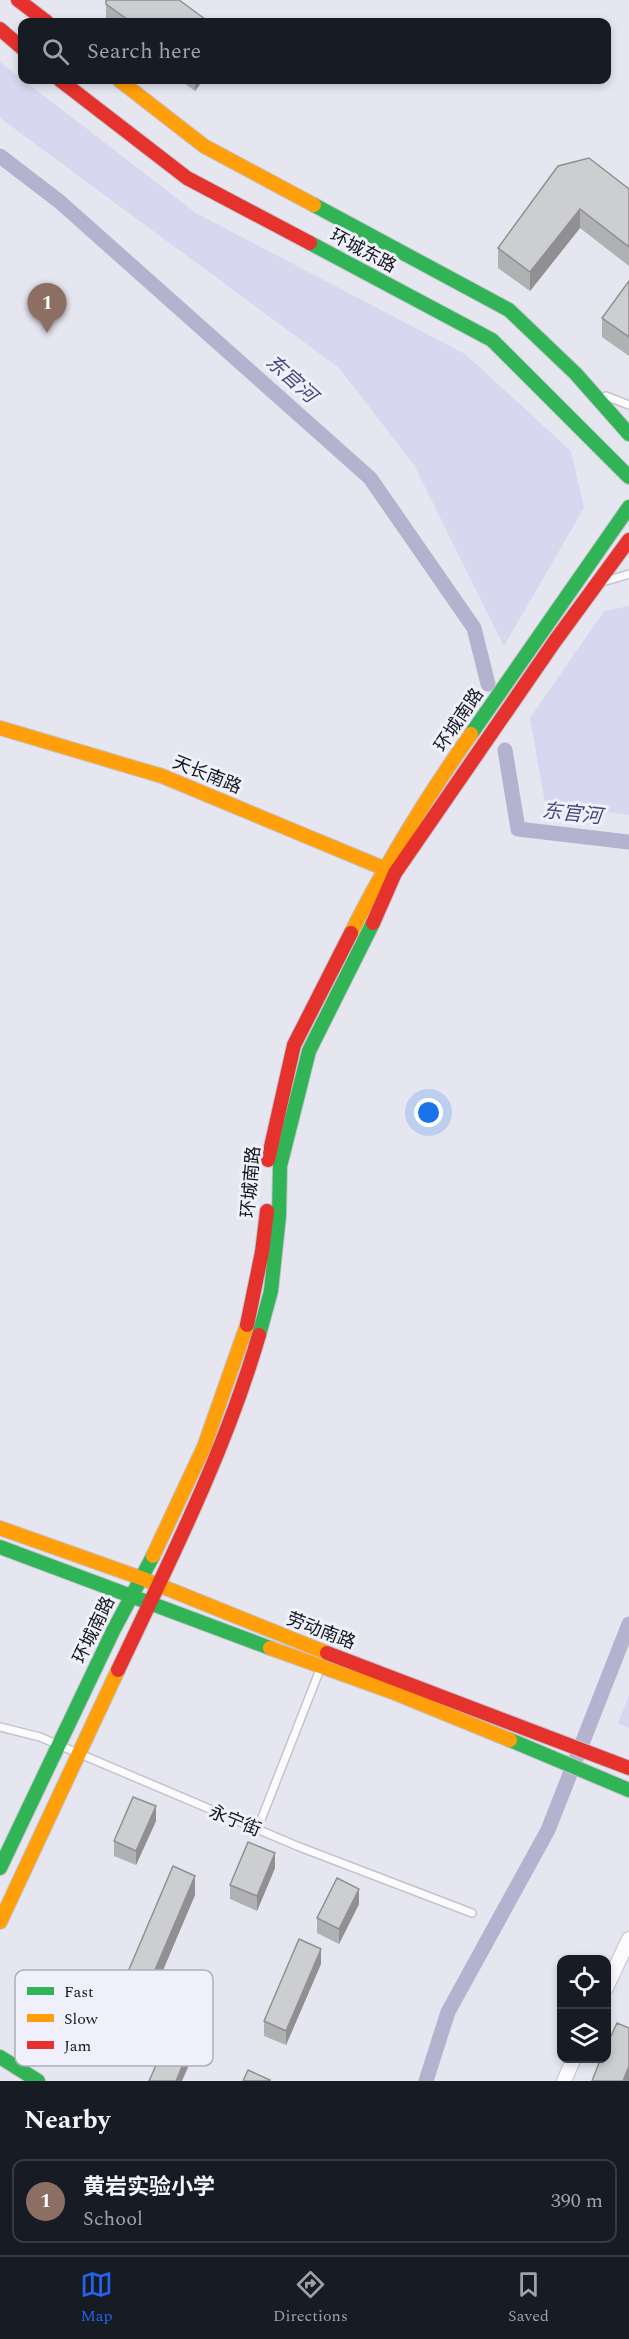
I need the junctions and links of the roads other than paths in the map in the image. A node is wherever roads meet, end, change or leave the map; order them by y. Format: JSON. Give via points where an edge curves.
{"nodes":[{"id":1,"x":18,"y":0,"type":"edge"},
{"id":2,"x":42,"y":18,"type":"edge"},
{"id":3,"x":0,"y":29,"type":"edge"},
{"id":4,"x":18,"y":45,"type":"edge"},
{"id":5,"x":65,"y":84,"type":"edge"},
{"id":6,"x":124,"y":84,"type":"edge"},
{"id":7,"x":576,"y":374,"type":"junction"},
{"id":8,"x":629,"y":405,"type":"edge"},
{"id":9,"x":629,"y":434,"type":"edge"},
{"id":10,"x":629,"y":477,"type":"edge"},
{"id":11,"x":629,"y":507,"type":"edge"},
{"id":12,"x":629,"y":540,"type":"edge"},
{"id":13,"x":629,"y":574,"type":"edge"},
{"id":14,"x":595,"y":585,"type":"junction"},
{"id":15,"x":0,"y":728,"type":"edge"},
{"id":16,"x":390,"y":870,"type":"junction"},
{"id":17,"x":0,"y":1528,"type":"edge"},
{"id":18,"x":0,"y":1547,"type":"edge"},
{"id":19,"x":141,"y":1578,"type":"junction"},
{"id":20,"x":159,"y":1585,"type":"junction"},
{"id":21,"x":131,"y":1596,"type":"junction"},
{"id":22,"x":149,"y":1603,"type":"junction"},
{"id":23,"x":322,"y":1666,"type":"junction"},
{"id":24,"x":0,"y":1728,"type":"edge"},
{"id":25,"x":59,"y":1746,"type":"junction"},
{"id":26,"x":77,"y":1754,"type":"junction"},
{"id":27,"x":629,"y":1768,"type":"edge"},
{"id":28,"x":629,"y":1790,"type":"edge"},
{"id":29,"x":257,"y":1830,"type":"junction"},
{"id":30,"x":0,"y":1868,"type":"edge"},
{"id":31,"x":472,"y":1913,"type":"dead end"},
{"id":32,"x":0,"y":1922,"type":"edge"},
{"id":33,"x":629,"y":1939,"type":"edge"},
{"id":34,"x":611,"y":1977,"type":"edge"},
{"id":35,"x":0,"y":2057,"type":"edge"},
{"id":36,"x":572,"y":2063,"type":"edge"},
{"id":37,"x":38,"y":2081,"type":"edge"},
{"id":38,"x":564,"y":2081,"type":"edge"}],
"edges":[{"from":1,"to":2,"type":"main road"},
{"from":3,"to":4,"type":"main road"},
{"from":5,"to":10,"type":"main road","name":"环城东路","via":[[187,178],[492,340]]},
{"from":6,"to":7,"type":"main road","name":"环城东路","via":[[204,146],[509,310]]},
{"from":7,"to":8,"type":"lane","via":[[613,401]]},
{"from":7,"to":9,"type":"main road","name":"环城东路"},
{"from":11,"to":16,"type":"main road","name":"环城南路","via":[[431,793]]},
{"from":12,"to":14,"type":"main road"},
{"from":13,"to":14,"type":"lane"},
{"from":14,"to":16,"type":"main road"},
{"from":15,"to":16,"type":"main road","name":"天长南路","via":[[162,776]]},
{"from":16,"to":19,"type":"main road","name":"环城南路","via":[[294,1045],[268,1161],[267,1214],[255,1288],[233,1376],[171,1523]]},
{"from":16,"to":20,"type":"main road","via":[[359,956],[309,1051],[280,1166],[271,1291],[252,1359],[211,1472]]},
{"from":17,"to":19,"type":"main road","name":"劳动南路"},
{"from":18,"to":21,"type":"main road","name":"劳动南路"},
{"from":19,"to":20,"type":"main road","name":"劳动南路"},
{"from":19,"to":21,"type":"main road","name":"环城南路"},
{"from":20,"to":22,"type":"main road"},
{"from":20,"to":27,"type":"main road","name":"劳动南路"},
{"from":21,"to":22,"type":"main road","name":"劳动南路"},
{"from":21,"to":25,"type":"main road","name":"环城南路"},
{"from":22,"to":23,"type":"main road","name":"劳动南路"},
{"from":22,"to":26,"type":"main road"},
{"from":23,"to":28,"type":"main road","name":"劳动南路"},
{"from":23,"to":29,"type":"lane"},
{"from":24,"to":25,"type":"lane","name":"永宁街","via":[[40,1737]]},
{"from":25,"to":26,"type":"lane","name":"永宁街"},
{"from":25,"to":30,"type":"main road","name":"环城南路"},
{"from":26,"to":29,"type":"lane","name":"永宁街"},
{"from":26,"to":32,"type":"main road"},
{"from":29,"to":31,"type":"lane","name":"永宁街"},
{"from":33,"to":34,"type":"street"},
{"from":35,"to":37,"type":"main road"},
{"from":36,"to":38,"type":"street"}]}
